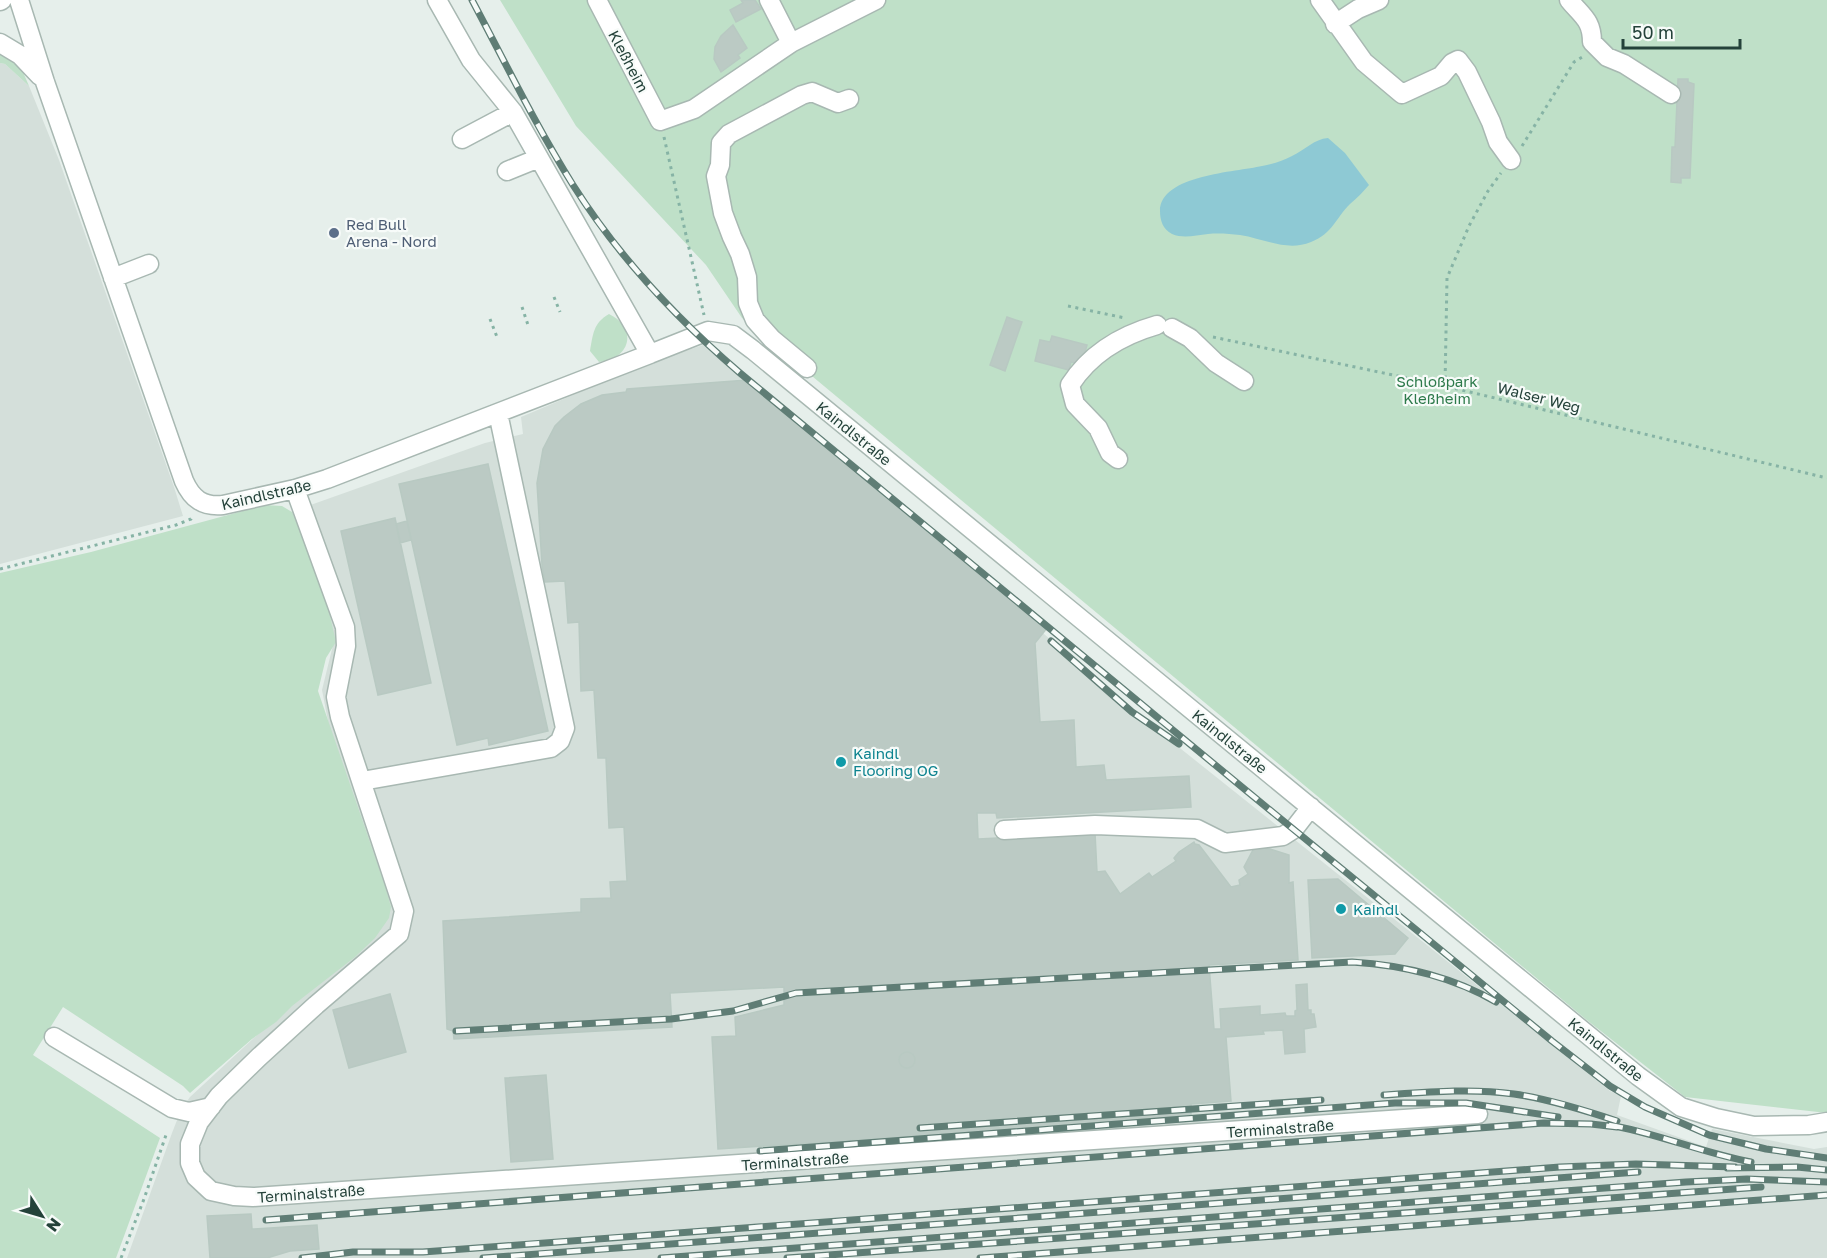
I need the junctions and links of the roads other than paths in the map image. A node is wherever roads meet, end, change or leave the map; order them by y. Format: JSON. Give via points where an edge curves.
{"nodes":[{"id":1,"x":19,"y":0,"type":"edge"},
{"id":2,"x":438,"y":0,"type":"edge"},
{"id":3,"x":597,"y":0,"type":"edge"},
{"id":4,"x":769,"y":0,"type":"edge"},
{"id":5,"x":876,"y":0,"type":"edge"},
{"id":6,"x":1320,"y":0,"type":"edge"},
{"id":7,"x":1378,"y":0,"type":"edge"},
{"id":8,"x":1569,"y":0,"type":"edge"},
{"id":9,"x":1335,"y":24,"type":"junction"},
{"id":10,"x":0,"y":43,"type":"edge"},
{"id":11,"x":791,"y":43,"type":"junction"},
{"id":12,"x":45,"y":82,"type":"junction"},
{"id":13,"x":1671,"y":94,"type":"dead end"},
{"id":14,"x":849,"y":99,"type":"dead end"},
{"id":15,"x":513,"y":112,"type":"junction"},
{"id":16,"x":462,"y":139,"type":"dead end"},
{"id":17,"x":539,"y":158,"type":"junction"},
{"id":18,"x":1511,"y":160,"type":"road end"},
{"id":19,"x":507,"y":171,"type":"dead end"},
{"id":20,"x":149,"y":264,"type":"dead end"},
{"id":21,"x":113,"y":278,"type":"junction"},
{"id":22,"x":650,"y":354,"type":"junction"},
{"id":23,"x":807,"y":368,"type":"dead end"},
{"id":24,"x":1244,"y":381,"type":"dead end"},
{"id":25,"x":498,"y":413,"type":"junction"},
{"id":26,"x":1118,"y":459,"type":"dead end"},
{"id":27,"x":295,"y":489,"type":"junction"},
{"id":28,"x":362,"y":781,"type":"junction"},
{"id":29,"x":1311,"y":807,"type":"junction"},
{"id":30,"x":1004,"y":830,"type":"dead end"},
{"id":31,"x":54,"y":1037,"type":"dead end"},
{"id":32,"x":211,"y":1107,"type":"junction"},
{"id":33,"x":1478,"y":1114,"type":"dead end"},
{"id":34,"x":1827,"y":1122,"type":"edge"}],
"edges":[{"from":1,"to":12,"type":"street","name":"Kaindlstraße"},
{"from":2,"to":15,"type":"street","via":[[471,60]]},
{"from":3,"to":11,"type":"street","name":"Kleßheim","via":[[660,122],[694,109]]},
{"from":4,"to":11,"type":"street"},
{"from":5,"to":11,"type":"street"},
{"from":6,"to":9,"type":"street"},
{"from":7,"to":9,"type":"street"},
{"from":8,"to":13,"type":"street","via":[[1588,20],[1592,42],[1603,54]]},
{"from":9,"to":18,"type":"street","via":[[1364,62],[1402,94],[1441,76],[1456,51],[1497,142]]},
{"from":10,"to":12,"type":"street","name":"Kaindlstraße","via":[[20,55]]},
{"from":12,"to":21,"type":"street","name":"Kaindlstraße"},
{"from":14,"to":23,"type":"street","via":[[838,103],[812,92],[802,95],[737,129],[721,143],[716,176],[723,213],[747,276],[748,303],[772,339]]},
{"from":15,"to":16,"type":"street"},
{"from":15,"to":17,"type":"street"},
{"from":17,"to":19,"type":"street"},
{"from":17,"to":22,"type":"street"},
{"from":20,"to":21,"type":"street"},
{"from":21,"to":27,"type":"street","name":"Kaindlstraße","via":[[188,490],[201,503],[212,506]]},
{"from":22,"to":25,"type":"street","name":"Kaindlstraße"},
{"from":22,"to":29,"type":"street","name":"Kaindlstraße","via":[[708,331],[733,335]]},
{"from":24,"to":26,"type":"street","via":[[1216,363],[1190,338],[1165,327],[1128,334],[1110,345],[1080,370],[1070,385],[1075,404],[1098,428],[1110,453]]},
{"from":25,"to":27,"type":"street","name":"Kaindlstraße","via":[[365,466]]},
{"from":25,"to":28,"type":"street","via":[[565,728],[560,741],[551,748]]},
{"from":27,"to":28,"type":"street","name":"Terminalstraße","via":[[345,627],[346,646],[336,697]]},
{"from":28,"to":32,"type":"street","name":"Terminalstraße","via":[[404,911],[399,934],[292,1028]]},
{"from":29,"to":30,"type":"street","via":[[1283,836],[1226,843],[1197,829],[1095,825]]},
{"from":29,"to":34,"type":"street","name":"Kaindlstraße","via":[[1638,1076],[1681,1107],[1754,1126]]},
{"from":31,"to":32,"type":"street","via":[[172,1108],[189,1112]]},
{"from":32,"to":33,"type":"street","name":"Terminalstraße","via":[[199,1122],[190,1144],[190,1163],[196,1177],[211,1191],[253,1197]]}]}
